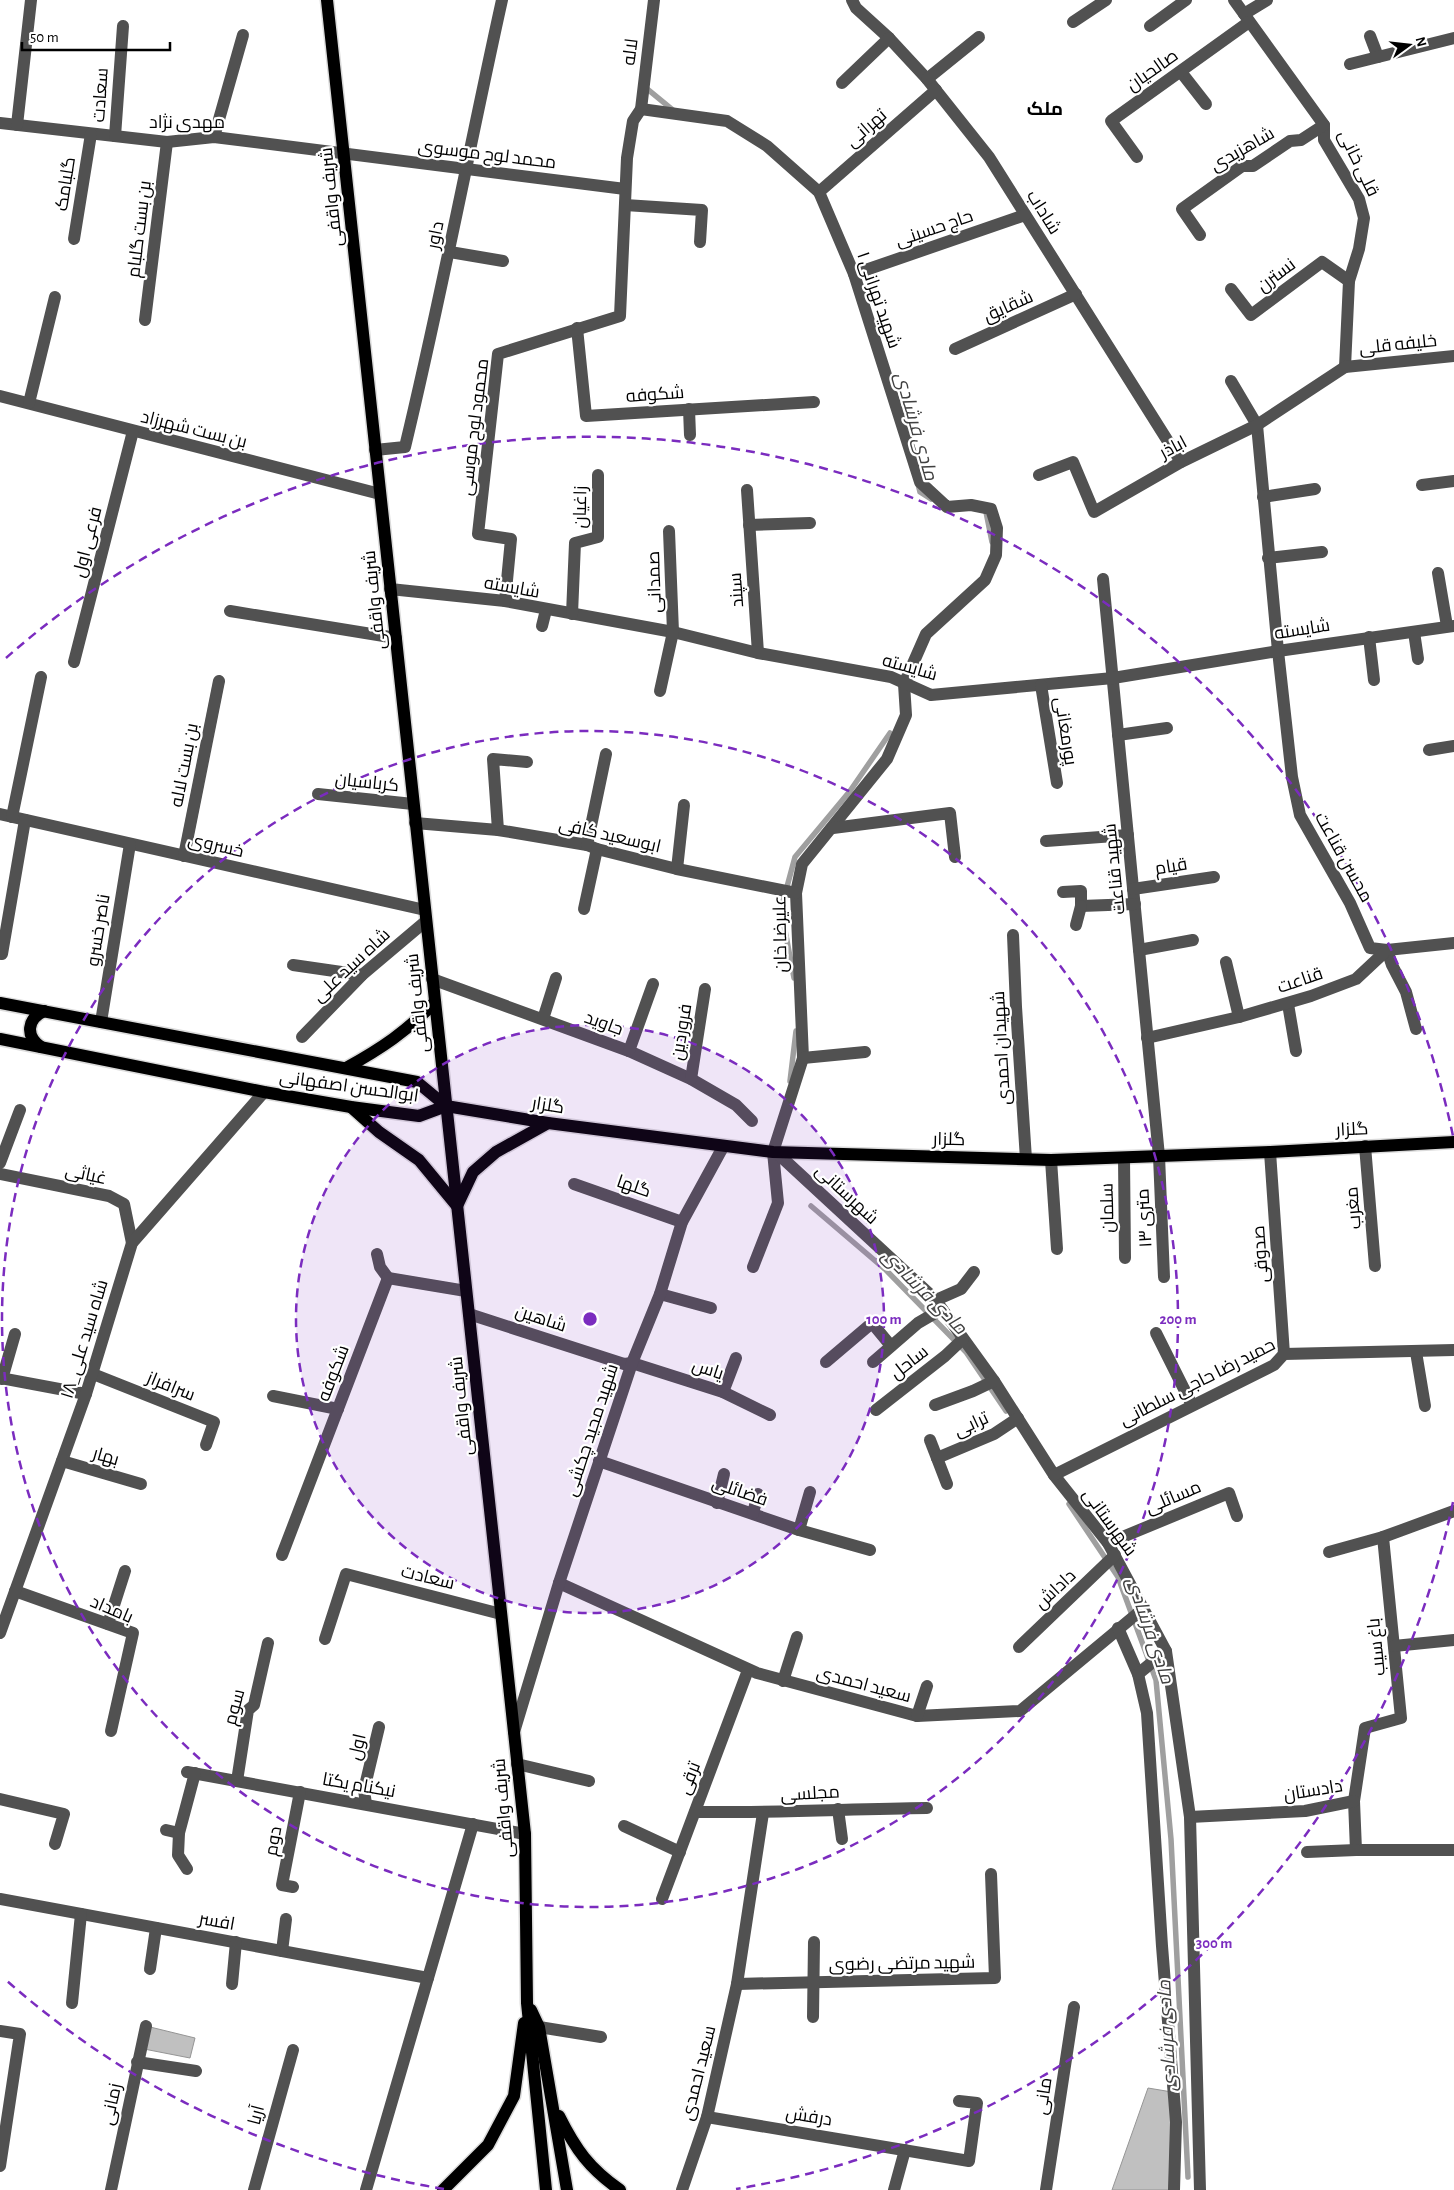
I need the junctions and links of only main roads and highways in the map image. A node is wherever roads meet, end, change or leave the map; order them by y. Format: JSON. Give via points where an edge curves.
{"nodes":[{"id":1,"x":327,"y":0,"type":"edge"},
{"id":2,"x":435,"y":1002,"type":"junction"},
{"id":3,"x":0,"y":1003,"type":"edge"},
{"id":4,"x":44,"y":1011,"type":"junction"},
{"id":5,"x":0,"y":1039,"type":"edge"},
{"id":6,"x":41,"y":1047,"type":"junction"},
{"id":7,"x":346,"y":1068,"type":"junction"},
{"id":8,"x":446,"y":1106,"type":"junction"},
{"id":9,"x":350,"y":1107,"type":"junction"},
{"id":10,"x":548,"y":1124,"type":"junction"},
{"id":11,"x":1454,"y":1142,"type":"edge"},
{"id":12,"x":457,"y":1206,"type":"junction"},
{"id":13,"x":527,"y":2003,"type":"junction"},
{"id":14,"x":552,"y":2104,"type":"junction"},
{"id":15,"x":443,"y":2190,"type":"edge"},
{"id":16,"x":546,"y":2190,"type":"edge"},
{"id":17,"x":567,"y":2190,"type":"edge"},
{"id":18,"x":620,"y":2190,"type":"edge"}],
"edges":[{"from":1,"to":2,"type":"main road","name":"شریف واقفی"},
{"from":2,"to":7,"type":"main road","via":[[404,1032]]},
{"from":2,"to":8,"type":"main road","name":"شریف واقفی"},
{"from":3,"to":4,"type":"main road","name":"ابوالحسن اصفهانی"},
{"from":4,"to":6,"type":"main road","via":[[37,1014],[29,1028],[30,1036]]},
{"from":4,"to":7,"type":"main road","name":"ابوالحسن اصفهانی"},
{"from":5,"to":6,"type":"main road","name":"ابوالحسن اصفهانی"},
{"from":6,"to":9,"type":"main road","name":"ابوالحسن اصفهانی"},
{"from":7,"to":8,"type":"main road","name":"ابوالحسن اصفهانی","via":[[417,1082]]},
{"from":8,"to":9,"type":"main road","name":"ابوالحسن اصفهانی","via":[[420,1116]]},
{"from":8,"to":10,"type":"main road","name":"گلزار"},
{"from":8,"to":12,"type":"main road","name":"شریف واقفی"},
{"from":9,"to":12,"type":"main road","via":[[419,1160]]},
{"from":10,"to":11,"type":"main road","name":"گلزار","via":[[775,1152],[1051,1160]]},
{"from":10,"to":12,"type":"main road","via":[[496,1152],[473,1172]]},
{"from":12,"to":13,"type":"main road","name":"شریف واقفی","via":[[525,1834]]},
{"from":13,"to":14,"type":"main road","name":"شریف واقفی","via":[[539,2027]]},
{"from":13,"to":15,"type":"main road","via":[[514,2096],[488,2145]]},
{"from":13,"to":16,"type":"main road","name":"شریف واقفی"},
{"from":14,"to":17,"type":"main road","name":"شریف واقفی"},
{"from":14,"to":18,"type":"main road","via":[[574,2146],[599,2175]]}]}
